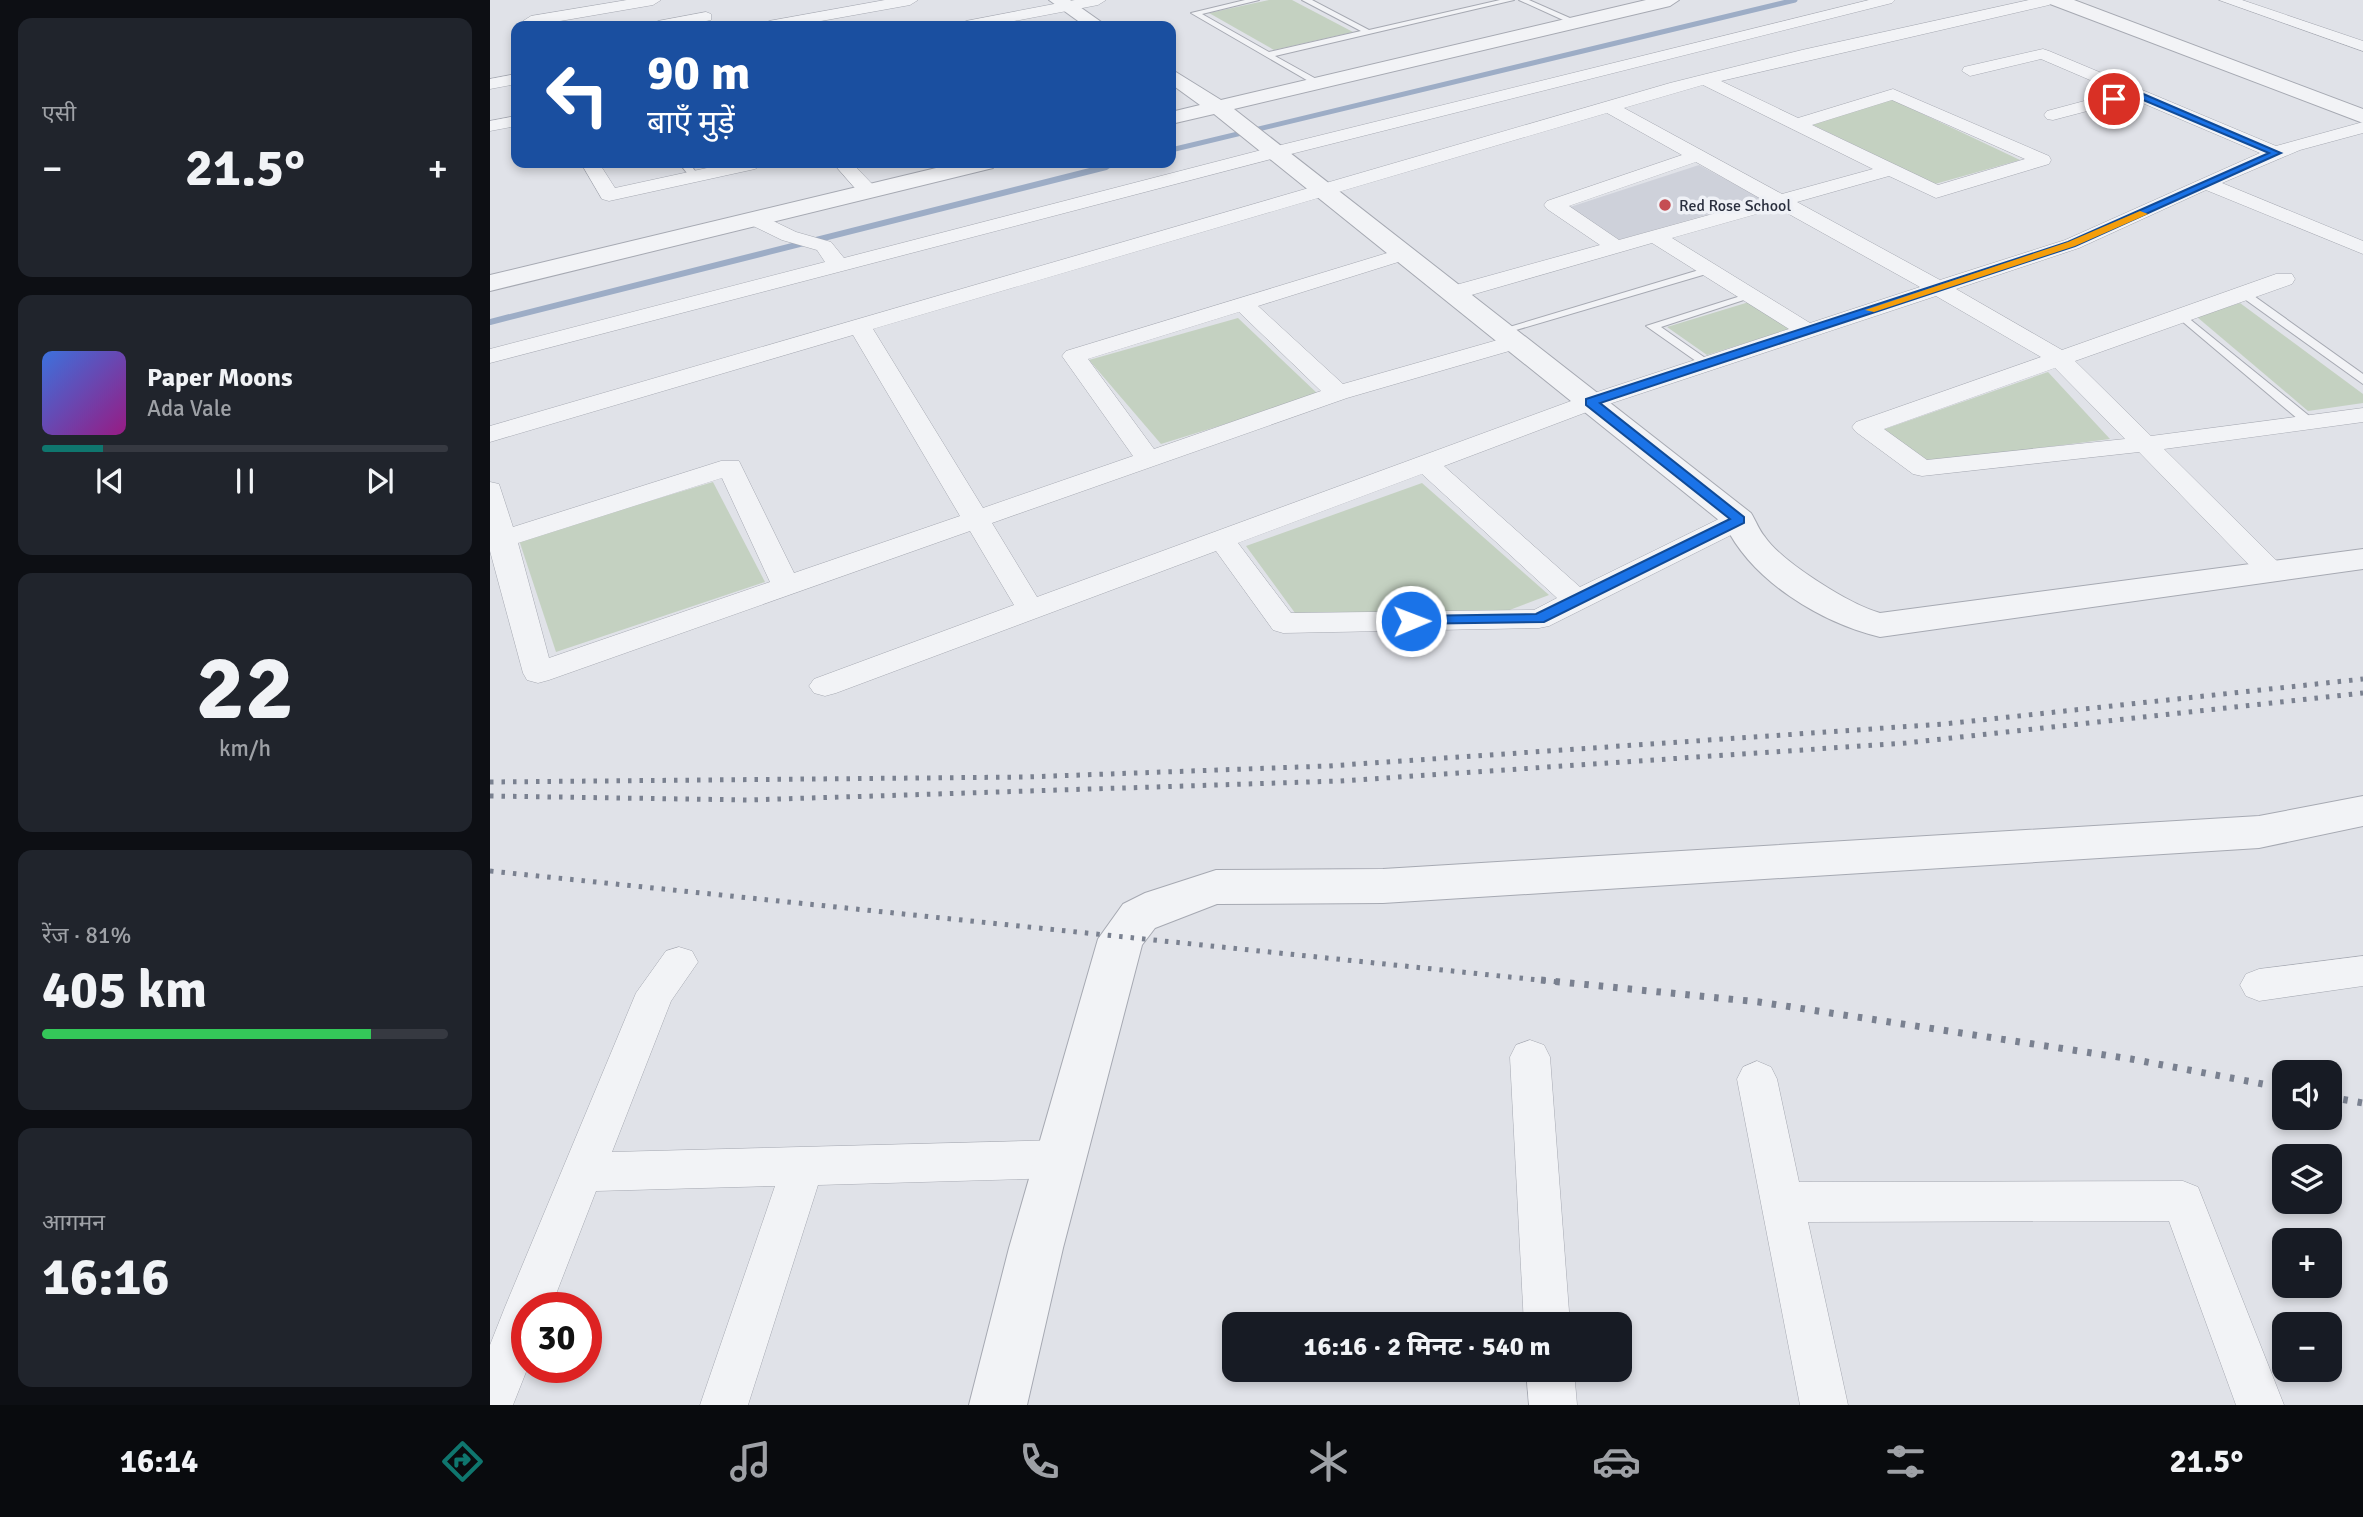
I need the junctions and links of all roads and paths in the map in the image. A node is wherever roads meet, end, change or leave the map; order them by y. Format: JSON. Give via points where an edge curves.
{"nodes":[{"id":1,"x":653,"y":0,"type":"edge"},
{"id":2,"x":690,"y":0,"type":"edge"},
{"id":3,"x":815,"y":0,"type":"edge"},
{"id":4,"x":911,"y":0,"type":"edge"},
{"id":5,"x":1098,"y":0,"type":"edge"},
{"id":6,"x":1255,"y":0,"type":"edge"},
{"id":7,"x":1306,"y":0,"type":"edge"},
{"id":8,"x":1453,"y":0,"type":"edge"},
{"id":9,"x":1510,"y":0,"type":"edge"},
{"id":10,"x":1524,"y":0,"type":"edge"},
{"id":11,"x":1670,"y":0,"type":"edge"},
{"id":12,"x":1887,"y":0,"type":"edge"},
{"id":13,"x":2049,"y":0,"type":"edge"},
{"id":14,"x":2057,"y":0,"type":"edge"},
{"id":15,"x":2099,"y":0,"type":"edge"},
{"id":16,"x":2227,"y":0,"type":"edge"},
{"id":17,"x":2271,"y":0,"type":"edge"},
{"id":18,"x":1062,"y":3,"type":"edge"},
{"id":19,"x":2245,"y":6,"type":"junction"},
{"id":20,"x":1472,"y":9,"type":"junction"},
{"id":21,"x":832,"y":15,"type":"junction"},
{"id":22,"x":530,"y":19,"type":"edge"},
{"id":23,"x":709,"y":21,"type":"edge"},
{"id":24,"x":798,"y":21,"type":"edge"},
{"id":25,"x":839,"y":21,"type":"edge"},
{"id":26,"x":988,"y":21,"type":"edge"},
{"id":27,"x":1089,"y":21,"type":"edge"},
{"id":28,"x":1574,"y":22,"type":"junction"},
{"id":29,"x":1368,"y":32,"type":"junction"},
{"id":30,"x":2363,"y":46,"type":"edge"},
{"id":31,"x":1268,"y":55,"type":"junction"},
{"id":32,"x":1970,"y":71,"type":"dead end"},
{"id":33,"x":1176,"y":78,"type":"edge"},
{"id":34,"x":511,"y":80,"type":"edge"},
{"id":35,"x":1706,"y":80,"type":"junction"},
{"id":36,"x":2323,"y":80,"type":"dead end"},
{"id":37,"x":1317,"y":83,"type":"junction"},
{"id":38,"x":490,"y":84,"type":"edge"},
{"id":39,"x":2134,"y":93,"type":"junction"},
{"id":40,"x":1218,"y":107,"type":"junction"},
{"id":41,"x":1609,"y":107,"type":"junction"},
{"id":42,"x":2053,"y":116,"type":"dead end"},
{"id":43,"x":2363,"y":116,"type":"edge"},
{"id":44,"x":1176,"y":117,"type":"edge"},
{"id":45,"x":511,"y":122,"type":"edge"},
{"id":46,"x":1796,"y":124,"type":"junction"},
{"id":47,"x":490,"y":126,"type":"edge"},
{"id":48,"x":2363,"y":127,"type":"edge"},
{"id":49,"x":1257,"y":137,"type":"junction"},
{"id":50,"x":2277,"y":153,"type":"junction"},
{"id":51,"x":1699,"y":155,"type":"junction"},
{"id":52,"x":1176,"y":162,"type":"edge"},
{"id":53,"x":593,"y":168,"type":"edge"},
{"id":54,"x":708,"y":168,"type":"edge"},
{"id":55,"x":847,"y":168,"type":"edge"},
{"id":56,"x":964,"y":168,"type":"edge"},
{"id":57,"x":1156,"y":168,"type":"edge"},
{"id":58,"x":689,"y":170,"type":"edge"},
{"id":59,"x":1890,"y":170,"type":"junction"},
{"id":60,"x":2206,"y":183,"type":"junction"},
{"id":61,"x":868,"y":191,"type":"junction"},
{"id":62,"x":1324,"y":191,"type":"junction"},
{"id":63,"x":1781,"y":201,"type":"junction"},
{"id":64,"x":754,"y":219,"type":"junction"},
{"id":65,"x":2363,"y":223,"type":"edge"},
{"id":66,"x":2328,"y":234,"type":"junction"},
{"id":67,"x":1654,"y":236,"type":"junction"},
{"id":68,"x":1616,"y":247,"type":"junction"},
{"id":69,"x":2363,"y":248,"type":"edge"},
{"id":70,"x":1404,"y":254,"type":"junction"},
{"id":71,"x":838,"y":265,"type":"junction"},
{"id":72,"x":1709,"y":270,"type":"junction"},
{"id":73,"x":2284,"y":279,"type":"dead end"},
{"id":74,"x":490,"y":283,"type":"edge"},
{"id":75,"x":1938,"y":288,"type":"junction"},
{"id":76,"x":1453,"y":293,"type":"junction"},
{"id":77,"x":2243,"y":293,"type":"junction"},
{"id":78,"x":1751,"y":296,"type":"junction"},
{"id":79,"x":1243,"y":304,"type":"junction"},
{"id":80,"x":2181,"y":315,"type":"junction"},
{"id":81,"x":860,"y":327,"type":"junction"},
{"id":82,"x":1808,"y":331,"type":"junction"},
{"id":83,"x":1508,"y":337,"type":"junction"},
{"id":84,"x":490,"y":356,"type":"edge"},
{"id":85,"x":2059,"y":358,"type":"junction"},
{"id":86,"x":1707,"y":364,"type":"junction"},
{"id":87,"x":2363,"y":380,"type":"edge"},
{"id":88,"x":1338,"y":393,"type":"junction"},
{"id":89,"x":1591,"y":402,"type":"junction"},
{"id":90,"x":2363,"y":415,"type":"edge"},
{"id":91,"x":2309,"y":422,"type":"junction"},
{"id":92,"x":490,"y":434,"type":"edge"},
{"id":93,"x":2146,"y":444,"type":"junction"},
{"id":94,"x":1149,"y":459,"type":"junction"},
{"id":95,"x":1426,"y":463,"type":"junction"},
{"id":96,"x":490,"y":490,"type":"edge"},
{"id":97,"x":977,"y":520,"type":"junction"},
{"id":98,"x":1740,"y":520,"type":"junction"},
{"id":99,"x":1221,"y":540,"type":"junction"},
{"id":100,"x":496,"y":541,"type":"edge"},
{"id":101,"x":2363,"y":559,"type":"edge"},
{"id":102,"x":2270,"y":570,"type":"junction"},
{"id":103,"x":786,"y":586,"type":"junction"},
{"id":104,"x":1576,"y":600,"type":"junction"},
{"id":105,"x":1031,"y":610,"type":"junction"},
{"id":106,"x":825,"y":687,"type":"dead end"},
{"id":107,"x":2363,"y":811,"type":"edge"},
{"id":108,"x":678,"y":962,"type":"dead end"},
{"id":109,"x":2363,"y":971,"type":"edge"},
{"id":110,"x":2259,"y":985,"type":"dead end"},
{"id":111,"x":1530,"y":1057,"type":"dead end"},
{"id":112,"x":1757,"y":1079,"type":"dead end"},
{"id":113,"x":1060,"y":1159,"type":"junction"},
{"id":114,"x":803,"y":1166,"type":"junction"},
{"id":115,"x":583,"y":1172,"type":"junction"},
{"id":116,"x":1782,"y":1202,"type":"junction"},
{"id":117,"x":535,"y":1292,"type":"edge"},
{"id":118,"x":1546,"y":1312,"type":"edge"},
{"id":119,"x":511,"y":1351,"type":"edge"},
{"id":120,"x":1551,"y":1382,"type":"edge"},
{"id":121,"x":490,"y":1402,"type":"edge"},
{"id":122,"x":724,"y":1405,"type":"edge"},
{"id":123,"x":998,"y":1405,"type":"edge"},
{"id":124,"x":1552,"y":1405,"type":"edge"},
{"id":125,"x":1824,"y":1405,"type":"edge"},
{"id":126,"x":2260,"y":1405,"type":"edge"}],
"edges":[{"from":1,"to":22,"type":"street"},
{"from":2,"to":23,"type":"street"},
{"from":3,"to":21,"type":"street"},
{"from":4,"to":21,"type":"street"},
{"from":5,"to":18,"type":"street"},
{"from":6,"to":31,"type":"lane","via":[[1195,13]]},
{"from":7,"to":29,"type":"lane"},
{"from":8,"to":20,"type":"lane"},
{"from":9,"to":20,"type":"lane"},
{"from":10,"to":28,"type":"lane"},
{"from":11,"to":28,"type":"street"},
{"from":12,"to":49,"type":"street"},
{"from":13,"to":35,"type":"street"},
{"from":14,"to":43,"type":"street"},
{"from":15,"to":36,"type":"street"},
{"from":16,"to":19,"type":"street"},
{"from":17,"to":19,"type":"street"},
{"from":18,"to":26,"type":"street"},
{"from":18,"to":27,"type":"street"},
{"from":19,"to":30,"type":"street"},
{"from":20,"to":29,"type":"lane"},
{"from":21,"to":24,"type":"street"},
{"from":21,"to":25,"type":"street"},
{"from":28,"to":37,"type":"street"},
{"from":29,"to":31,"type":"lane"},
{"from":31,"to":37,"type":"lane"},
{"from":32,"to":39,"type":"street","via":[[2043,54]]},
{"from":33,"to":40,"type":"street"},
{"from":34,"to":38,"type":"street"},
{"from":35,"to":41,"type":"street"},
{"from":35,"to":46,"type":"street"},
{"from":37,"to":40,"type":"street"},
{"from":39,"to":42,"type":"street"},
{"from":39,"to":50,"type":"street"},
{"from":40,"to":44,"type":"street"},
{"from":40,"to":49,"type":"street"},
{"from":41,"to":51,"type":"street"},
{"from":41,"to":62,"type":"street"},
{"from":45,"to":47,"type":"street"},
{"from":46,"to":59,"type":"street"},
{"from":46,"to":59,"type":"street","via":[[1893,94],[2042,160],[1936,192]]},
{"from":48,"to":50,"type":"street"},
{"from":49,"to":52,"type":"street"},
{"from":49,"to":62,"type":"street"},
{"from":50,"to":60,"type":"street"},
{"from":51,"to":63,"type":"street"},
{"from":51,"to":68,"type":"street","via":[[1553,205]]},
{"from":53,"to":58,"type":"street","via":[[609,195]]},
{"from":54,"to":58,"type":"street"},
{"from":55,"to":61,"type":"street"},
{"from":56,"to":61,"type":"street"},
{"from":57,"to":71,"type":"street"},
{"from":59,"to":63,"type":"street"},
{"from":60,"to":66,"type":"street"},
{"from":60,"to":75,"type":"street","via":[[2072,244]]},
{"from":61,"to":64,"type":"street"},
{"from":62,"to":70,"type":"street"},
{"from":62,"to":81,"type":"street"},
{"from":63,"to":67,"type":"street"},
{"from":63,"to":75,"type":"street"},
{"from":64,"to":71,"type":"street","via":[[824,246]]},
{"from":64,"to":74,"type":"street"},
{"from":65,"to":66,"type":"street"},
{"from":66,"to":69,"type":"street"},
{"from":67,"to":68,"type":"street"},
{"from":67,"to":72,"type":"street"},
{"from":68,"to":76,"type":"street"},
{"from":70,"to":76,"type":"street"},
{"from":70,"to":79,"type":"street"},
{"from":71,"to":84,"type":"street"},
{"from":72,"to":78,"type":"street"},
{"from":72,"to":83,"type":"lane"},
{"from":73,"to":77,"type":"street"},
{"from":75,"to":82,"type":"street"},
{"from":75,"to":85,"type":"street"},
{"from":76,"to":83,"type":"street"},
{"from":77,"to":80,"type":"street"},
{"from":77,"to":87,"type":"lane"},
{"from":78,"to":82,"type":"street"},
{"from":78,"to":86,"type":"lane","via":[[1652,326]]},
{"from":79,"to":88,"type":"street"},
{"from":79,"to":94,"type":"street","via":[[1074,356]]},
{"from":80,"to":85,"type":"street"},
{"from":80,"to":91,"type":"lane"},
{"from":81,"to":92,"type":"street"},
{"from":81,"to":97,"type":"street"},
{"from":82,"to":86,"type":"street"},
{"from":83,"to":88,"type":"street"},
{"from":83,"to":89,"type":"street"},
{"from":85,"to":93,"type":"street"},
{"from":85,"to":93,"type":"street","via":[[1865,427],[1922,468]]},
{"from":86,"to":89,"type":"street"},
{"from":88,"to":94,"type":"street"},
{"from":89,"to":95,"type":"street"},
{"from":89,"to":98,"type":"street"},
{"from":90,"to":91,"type":"street"},
{"from":91,"to":93,"type":"street"},
{"from":93,"to":102,"type":"street"},
{"from":94,"to":97,"type":"street"},
{"from":95,"to":99,"type":"street"},
{"from":95,"to":104,"type":"street"},
{"from":96,"to":100,"type":"street"},
{"from":97,"to":103,"type":"street"},
{"from":97,"to":105,"type":"street"},
{"from":98,"to":102,"type":"street","via":[[1758,552],[1843,614],[1880,625]]},
{"from":98,"to":104,"type":"street"},
{"from":99,"to":104,"type":"street","via":[[1283,623],[1539,619]]},
{"from":99,"to":105,"type":"street"},
{"from":100,"to":103,"type":"street","via":[[730,467]]},
{"from":100,"to":103,"type":"street","via":[[538,673]]},
{"from":101,"to":102,"type":"street"},
{"from":105,"to":106,"type":"street"},
{"from":107,"to":113,"type":"street","via":[[2259,832],[1383,886],[1216,887],[1139,916],[1121,939]]},
{"from":108,"to":115,"type":"street","via":[[655,993]]},
{"from":109,"to":110,"type":"street"},
{"from":111,"to":118,"type":"street"},
{"from":112,"to":116,"type":"street"},
{"from":113,"to":114,"type":"street"},
{"from":113,"to":123,"type":"street"},
{"from":114,"to":115,"type":"street"},
{"from":114,"to":122,"type":"street"},
{"from":115,"to":117,"type":"street"},
{"from":116,"to":125,"type":"street"},
{"from":116,"to":126,"type":"street","via":[[2183,1201]]},
{"from":119,"to":121,"type":"street"},
{"from":120,"to":124,"type":"street"}]}
